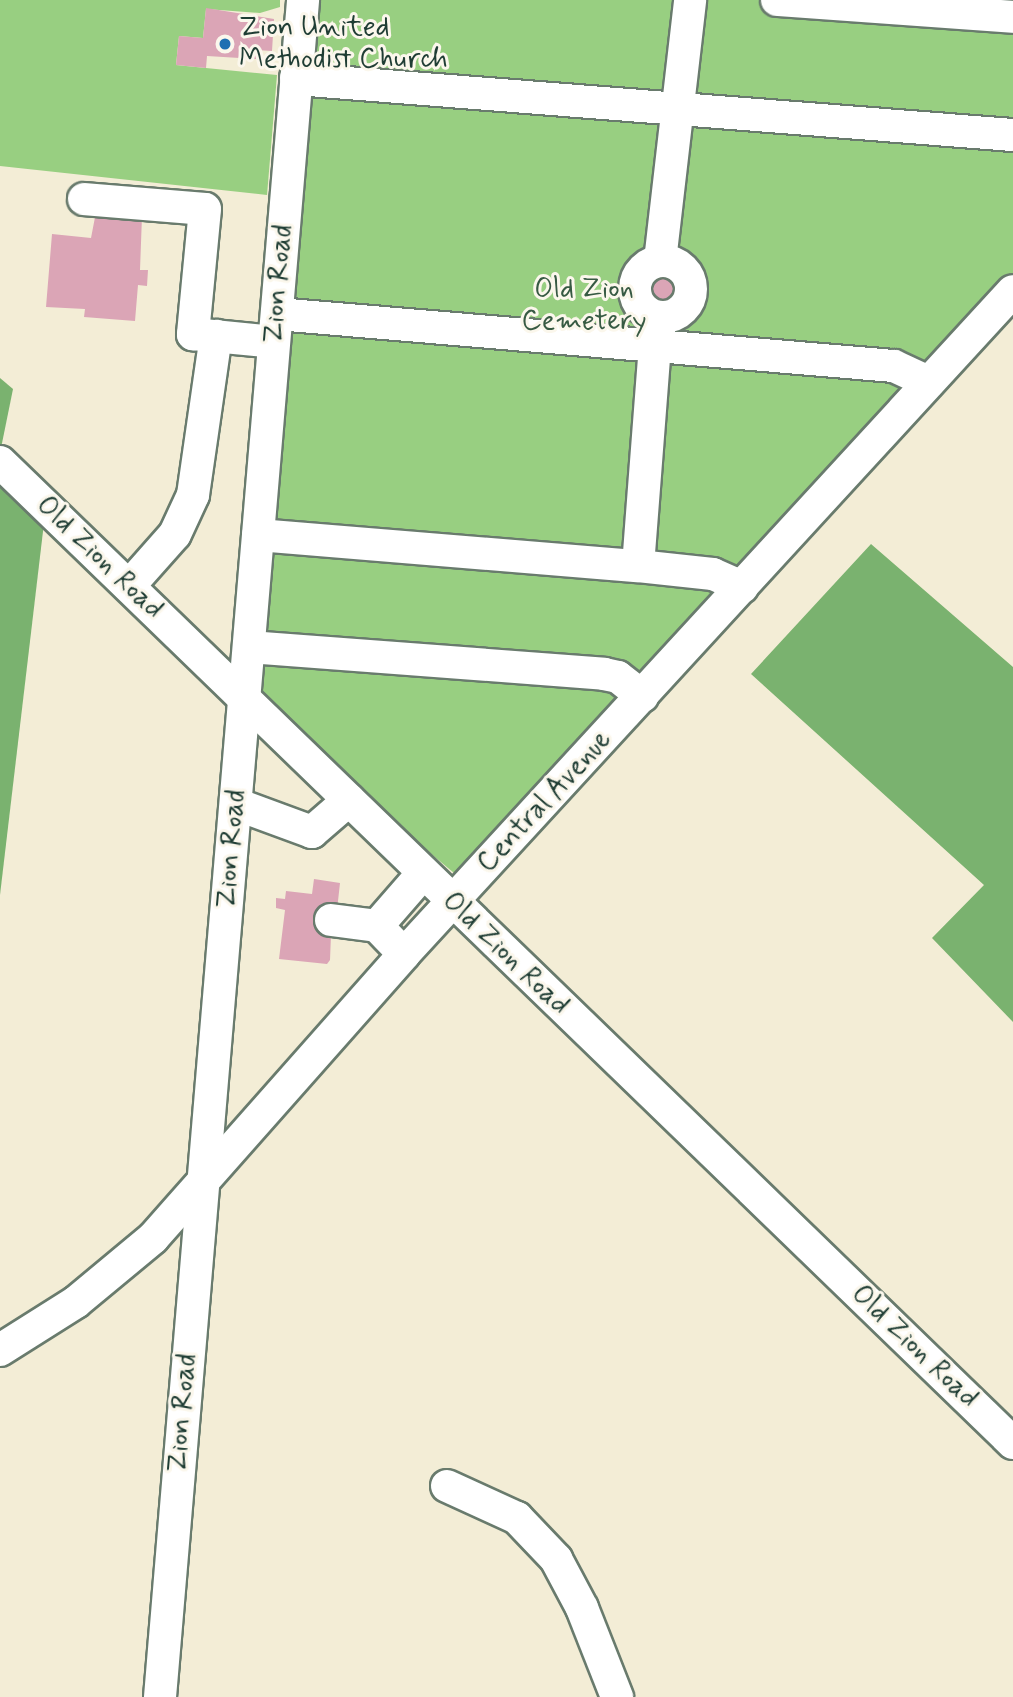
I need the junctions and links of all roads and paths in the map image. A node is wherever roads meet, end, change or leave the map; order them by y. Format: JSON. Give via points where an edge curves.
{"nodes":[{"id":1,"x":303,"y":0,"type":"edge"},
{"id":2,"x":690,"y":0,"type":"edge"},
{"id":3,"x":777,"y":0,"type":"edge"},
{"id":4,"x":1013,"y":17,"type":"edge"},
{"id":5,"x":296,"y":79,"type":"junction"},
{"id":6,"x":675,"y":111,"type":"junction"},
{"id":7,"x":1013,"y":135,"type":"edge"},
{"id":8,"x":83,"y":199,"type":"dead end"},
{"id":9,"x":660,"y":261,"type":"junction"},
{"id":10,"x":1013,"y":291,"type":"edge"},
{"id":11,"x":276,"y":328,"type":"junction"},
{"id":12,"x":656,"y":332,"type":"junction"},
{"id":13,"x":216,"y":336,"type":"junction"},
{"id":14,"x":929,"y":382,"type":"junction"},
{"id":15,"x":0,"y":462,"type":"edge"},
{"id":16,"x":258,"y":535,"type":"junction"},
{"id":17,"x":638,"y":566,"type":"junction"},
{"id":18,"x":129,"y":586,"type":"junction"},
{"id":19,"x":741,"y":587,"type":"junction"},
{"id":20,"x":249,"y":647,"type":"junction"},
{"id":21,"x":642,"y":696,"type":"junction"},
{"id":22,"x":245,"y":698,"type":"junction"},
{"id":23,"x":349,"y":800,"type":"junction"},
{"id":24,"x":236,"y":804,"type":"junction"},
{"id":25,"x":423,"y":873,"type":"junction"},
{"id":26,"x":452,"y":904,"type":"junction"},
{"id":27,"x":331,"y":920,"type":"dead end"},
{"id":28,"x":377,"y":926,"type":"junction"},
{"id":29,"x":404,"y":954,"type":"junction"},
{"id":30,"x":203,"y":1183,"type":"junction"},
{"id":31,"x":0,"y":1350,"type":"edge"},
{"id":32,"x":1013,"y":1443,"type":"edge"},
{"id":33,"x":447,"y":1486,"type":"dead end"},
{"id":34,"x":160,"y":1697,"type":"edge"},
{"id":35,"x":617,"y":1697,"type":"edge"}],
"edges":[{"from":1,"to":5,"type":"street","name":"Zion Road"},
{"from":2,"to":6,"type":"street"},
{"from":3,"to":4,"type":"street"},
{"from":5,"to":6,"type":"street"},
{"from":5,"to":11,"type":"street","name":"Zion Road"},
{"from":6,"to":7,"type":"street"},
{"from":6,"to":9,"type":"street"},
{"from":8,"to":13,"type":"street","via":[[205,209],[193,334]]},
{"from":9,"to":12,"type":"street","via":[[644,268],[635,292]]},
{"from":9,"to":12,"type":"street","via":[[686,272],[691,290],[684,308]]},
{"from":10,"to":14,"type":"street","name":"Central Avenue"},
{"from":11,"to":12,"type":"street"},
{"from":11,"to":13,"type":"street"},
{"from":11,"to":16,"type":"street","name":"Zion Road"},
{"from":12,"to":14,"type":"street","via":[[894,366]]},
{"from":12,"to":17,"type":"street"},
{"from":13,"to":18,"type":"street","via":[[193,495],[174,534]]},
{"from":14,"to":19,"type":"street","name":"Central Avenue"},
{"from":15,"to":18,"type":"street","name":"Old Zion Road"},
{"from":16,"to":17,"type":"street"},
{"from":16,"to":20,"type":"street","name":"Zion Road"},
{"from":17,"to":19,"type":"street","via":[[713,574]]},
{"from":18,"to":22,"type":"street","name":"Old Zion Road"},
{"from":19,"to":21,"type":"street","name":"Central Avenue"},
{"from":20,"to":21,"type":"street","via":[[604,674],[618,677]]},
{"from":20,"to":22,"type":"street","name":"Zion Road"},
{"from":21,"to":26,"type":"street","name":"Central Avenue"},
{"from":22,"to":23,"type":"street","name":"Old Zion Road"},
{"from":22,"to":24,"type":"street","name":"Zion Road"},
{"from":23,"to":24,"type":"street","via":[[312,832]]},
{"from":23,"to":25,"type":"street","name":"Old Zion Road"},
{"from":24,"to":30,"type":"street","name":"Zion Road"},
{"from":25,"to":26,"type":"street","name":"Old Zion Road"},
{"from":25,"to":28,"type":"street"},
{"from":26,"to":29,"type":"street","name":"Central Avenue"},
{"from":26,"to":32,"type":"street","name":"Old Zion Road"},
{"from":27,"to":28,"type":"street"},
{"from":28,"to":29,"type":"street"},
{"from":29,"to":30,"type":"street","name":"Central Avenue"},
{"from":30,"to":31,"type":"street","name":"Central Avenue","via":[[125,1262],[56,1317]]},
{"from":30,"to":34,"type":"street","name":"Zion Road"},
{"from":33,"to":35,"type":"street","via":[[517,1518],[556,1559],[582,1608]]}]}
